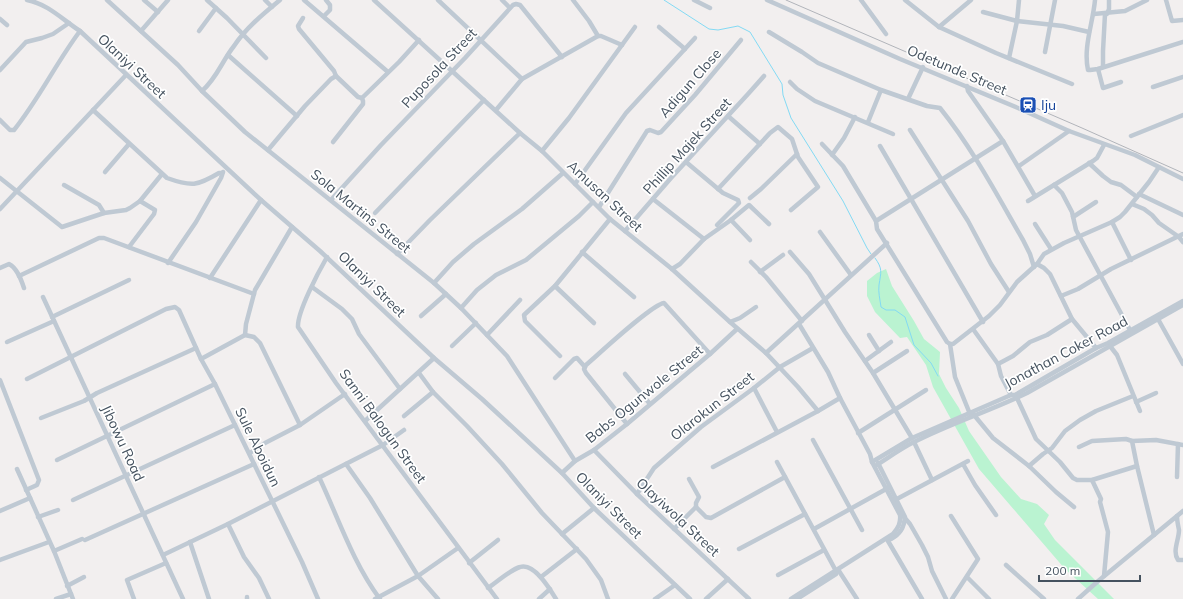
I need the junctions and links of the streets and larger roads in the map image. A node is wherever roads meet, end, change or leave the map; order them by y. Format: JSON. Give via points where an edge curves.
{"nodes":[{"id":1,"x":27,"y":0,"type":"edge"},
{"id":2,"x":107,"y":0,"type":"edge"},
{"id":3,"x":144,"y":0,"type":"edge"},
{"id":4,"x":168,"y":0,"type":"edge"},
{"id":5,"x":207,"y":0,"type":"edge"},
{"id":6,"x":265,"y":0,"type":"edge"},
{"id":7,"x":280,"y":0,"type":"edge"},
{"id":8,"x":304,"y":0,"type":"edge"},
{"id":9,"x":326,"y":0,"type":"edge"},
{"id":10,"x":374,"y":0,"type":"edge"},
{"id":11,"x":438,"y":0,"type":"edge"},
{"id":12,"x":502,"y":0,"type":"edge"},
{"id":13,"x":573,"y":0,"type":"edge"},
{"id":14,"x":694,"y":0,"type":"edge"},
{"id":15,"x":767,"y":0,"type":"edge"},
{"id":16,"x":861,"y":0,"type":"edge"},
{"id":17,"x":905,"y":0,"type":"edge"},
{"id":18,"x":971,"y":0,"type":"edge"},
{"id":19,"x":1019,"y":0,"type":"edge"},
{"id":20,"x":1055,"y":0,"type":"edge"},
{"id":21,"x":1095,"y":0,"type":"edge"},
{"id":22,"x":1109,"y":0,"type":"edge"},
{"id":23,"x":1147,"y":0,"type":"edge"},
{"id":24,"x":1166,"y":0,"type":"edge"},
{"id":25,"x":34,"y":1,"type":"edge"},
{"id":26,"x":272,"y":7,"type":"junction"},
{"id":27,"x":509,"y":7,"type":"junction"},
{"id":28,"x":216,"y":8,"type":"junction"},
{"id":29,"x":710,"y":8,"type":"dead end"},
{"id":30,"x":158,"y":12,"type":"junction"},
{"id":31,"x":983,"y":12,"type":"dead end"},
{"id":32,"x":1094,"y":14,"type":"junction"},
{"id":33,"x":1106,"y":14,"type":"junction"},
{"id":34,"x":324,"y":16,"type":"junction"},
{"id":35,"x":303,"y":18,"type":"dead end"},
{"id":36,"x":0,"y":19,"type":"edge"},
{"id":37,"x":1183,"y":20,"type":"edge"},
{"id":38,"x":1017,"y":21,"type":"junction"},
{"id":39,"x":69,"y":23,"type":"junction"},
{"id":40,"x":1051,"y":24,"type":"junction"},
{"id":41,"x":7,"y":25,"type":"dead end"},
{"id":42,"x":635,"y":27,"type":"dead end"},
{"id":43,"x":659,"y":27,"type":"dead end"},
{"id":44,"x":939,"y":28,"type":"junction"},
{"id":45,"x":141,"y":31,"type":"junction"},
{"id":46,"x":199,"y":31,"type":"dead end"},
{"id":47,"x":80,"y":32,"type":"junction"},
{"id":48,"x":769,"y":32,"type":"dead end"},
{"id":49,"x":1089,"y":32,"type":"junction"},
{"id":50,"x":242,"y":34,"type":"junction"},
{"id":51,"x":886,"y":34,"type":"dead end"},
{"id":52,"x":598,"y":36,"type":"junction"},
{"id":53,"x":694,"y":38,"type":"dead end"},
{"id":54,"x":481,"y":39,"type":"junction"},
{"id":55,"x":419,"y":40,"type":"junction"},
{"id":56,"x":741,"y":40,"type":"dead end"},
{"id":57,"x":1183,"y":43,"type":"edge"},
{"id":58,"x":622,"y":46,"type":"junction"},
{"id":59,"x":685,"y":49,"type":"junction"},
{"id":60,"x":1045,"y":52,"type":"dead end"},
{"id":61,"x":228,"y":55,"type":"junction"},
{"id":62,"x":562,"y":57,"type":"junction"},
{"id":63,"x":266,"y":58,"type":"dead end"},
{"id":64,"x":1009,"y":58,"type":"junction"},
{"id":65,"x":1104,"y":67,"type":"junction"},
{"id":66,"x":923,"y":68,"type":"junction"},
{"id":67,"x":1098,"y":68,"type":"junction"},
{"id":68,"x":0,"y":70,"type":"edge"},
{"id":69,"x":453,"y":71,"type":"junction"},
{"id":70,"x":388,"y":72,"type":"junction"},
{"id":71,"x":126,"y":75,"type":"junction"},
{"id":72,"x":336,"y":76,"type":"junction"},
{"id":73,"x":764,"y":76,"type":"dead end"},
{"id":74,"x":1183,"y":77,"type":"edge"},
{"id":75,"x":522,"y":79,"type":"junction"},
{"id":76,"x":790,"y":82,"type":"dead end"},
{"id":77,"x":1121,"y":82,"type":"dead end"},
{"id":78,"x":1072,"y":84,"type":"dead end"},
{"id":79,"x":967,"y":86,"type":"junction"},
{"id":80,"x":1154,"y":87,"type":"dead end"},
{"id":81,"x":881,"y":90,"type":"junction"},
{"id":82,"x":202,"y":91,"type":"junction"},
{"id":83,"x":362,"y":98,"type":"junction"},
{"id":84,"x":908,"y":99,"type":"junction"},
{"id":85,"x":484,"y":100,"type":"junction"},
{"id":86,"x":93,"y":110,"type":"junction"},
{"id":87,"x":496,"y":110,"type":"junction"},
{"id":88,"x":1183,"y":115,"type":"edge"},
{"id":89,"x":297,"y":116,"type":"junction"},
{"id":90,"x":728,"y":116,"type":"junction"},
{"id":91,"x":855,"y":117,"type":"junction"},
{"id":92,"x":0,"y":120,"type":"edge"},
{"id":93,"x":868,"y":122,"type":"junction"},
{"id":94,"x":910,"y":130,"type":"dead end"},
{"id":95,"x":1069,"y":131,"type":"junction"},
{"id":96,"x":520,"y":133,"type":"junction"},
{"id":97,"x":893,"y":134,"type":"dead end"},
{"id":98,"x":1130,"y":136,"type":"dead end"},
{"id":99,"x":1003,"y":140,"type":"junction"},
{"id":100,"x":333,"y":142,"type":"dead end"},
{"id":101,"x":129,"y":144,"type":"junction"},
{"id":102,"x":760,"y":144,"type":"junction"},
{"id":103,"x":822,"y":144,"type":"dead end"},
{"id":104,"x":1104,"y":145,"type":"junction"},
{"id":105,"x":880,"y":146,"type":"dead end"},
{"id":106,"x":268,"y":150,"type":"junction"},
{"id":107,"x":542,"y":151,"type":"junction"},
{"id":108,"x":797,"y":154,"type":"junction"},
{"id":109,"x":832,"y":155,"type":"junction"},
{"id":110,"x":975,"y":158,"type":"junction"},
{"id":111,"x":686,"y":162,"type":"junction"},
{"id":112,"x":1089,"y":163,"type":"junction"},
{"id":113,"x":1019,"y":166,"type":"junction"},
{"id":114,"x":1159,"y":167,"type":"junction"},
{"id":115,"x":227,"y":168,"type":"junction"},
{"id":116,"x":105,"y":172,"type":"dead end"},
{"id":117,"x":222,"y":173,"type":"junction"},
{"id":118,"x":563,"y":173,"type":"junction"},
{"id":119,"x":162,"y":174,"type":"junction"},
{"id":120,"x":0,"y":178,"type":"edge"},
{"id":121,"x":1183,"y":179,"type":"edge"},
{"id":122,"x":942,"y":180,"type":"junction"},
{"id":123,"x":575,"y":184,"type":"junction"},
{"id":124,"x":64,"y":185,"type":"dead end"},
{"id":125,"x":1054,"y":185,"type":"junction"},
{"id":126,"x":718,"y":189,"type":"junction"},
{"id":127,"x":16,"y":191,"type":"junction"},
{"id":128,"x":1035,"y":196,"type":"junction"},
{"id":129,"x":1138,"y":196,"type":"junction"},
{"id":130,"x":750,"y":198,"type":"dead end"},
{"id":131,"x":653,"y":199,"type":"junction"},
{"id":132,"x":912,"y":199,"type":"junction"},
{"id":133,"x":261,"y":200,"type":"junction"},
{"id":134,"x":332,"y":200,"type":"junction"},
{"id":135,"x":1028,"y":200,"type":"dead end"},
{"id":136,"x":140,"y":201,"type":"junction"},
{"id":137,"x":593,"y":202,"type":"junction"},
{"id":138,"x":1096,"y":202,"type":"dead end"},
{"id":139,"x":1132,"y":204,"type":"junction"},
{"id":140,"x":599,"y":207,"type":"junction"},
{"id":141,"x":0,"y":209,"type":"edge"},
{"id":142,"x":792,"y":210,"type":"dead end"},
{"id":143,"x":104,"y":212,"type":"junction"},
{"id":144,"x":375,"y":213,"type":"dead end"},
{"id":145,"x":1183,"y":215,"type":"edge"},
{"id":146,"x":1073,"y":217,"type":"junction"},
{"id":147,"x":610,"y":219,"type":"junction"},
{"id":148,"x":731,"y":220,"type":"junction"},
{"id":149,"x":876,"y":220,"type":"junction"},
{"id":150,"x":1112,"y":222,"type":"junction"},
{"id":151,"x":769,"y":224,"type":"dead end"},
{"id":152,"x":1035,"y":224,"type":"dead end"},
{"id":153,"x":717,"y":226,"type":"dead end"},
{"id":154,"x":292,"y":228,"type":"junction"},
{"id":155,"x":625,"y":231,"type":"junction"},
{"id":156,"x":820,"y":232,"type":"dead end"},
{"id":157,"x":1079,"y":236,"type":"junction"},
{"id":158,"x":1181,"y":236,"type":"edge"},
{"id":159,"x":704,"y":239,"type":"junction"},
{"id":160,"x":750,"y":240,"type":"dead end"},
{"id":161,"x":1183,"y":242,"type":"edge"},
{"id":162,"x":887,"y":243,"type":"junction"},
{"id":163,"x":129,"y":247,"type":"junction"},
{"id":164,"x":1051,"y":249,"type":"junction"},
{"id":165,"x":582,"y":252,"type":"junction"},
{"id":166,"x":790,"y":252,"type":"dead end"},
{"id":167,"x":397,"y":254,"type":"junction"},
{"id":168,"x":783,"y":255,"type":"dead end"},
{"id":169,"x":327,"y":256,"type":"junction"},
{"id":170,"x":1131,"y":260,"type":"junction"},
{"id":171,"x":168,"y":262,"type":"junction"},
{"id":172,"x":751,"y":262,"type":"dead end"},
{"id":173,"x":1036,"y":266,"type":"junction"},
{"id":174,"x":0,"y":268,"type":"edge"},
{"id":175,"x":672,"y":269,"type":"junction"},
{"id":176,"x":760,"y":272,"type":"junction"},
{"id":177,"x":851,"y":275,"type":"junction"},
{"id":178,"x":19,"y":276,"type":"junction"},
{"id":179,"x":1100,"y":276,"type":"junction"},
{"id":180,"x":210,"y":278,"type":"junction"},
{"id":181,"x":129,"y":280,"type":"dead end"},
{"id":182,"x":434,"y":283,"type":"junction"},
{"id":183,"x":556,"y":286,"type":"junction"},
{"id":184,"x":312,"y":287,"type":"junction"},
{"id":185,"x":24,"y":288,"type":"dead end"},
{"id":186,"x":1009,"y":292,"type":"junction"},
{"id":187,"x":254,"y":294,"type":"junction"},
{"id":188,"x":446,"y":294,"type":"junction"},
{"id":189,"x":1061,"y":296,"type":"junction"},
{"id":190,"x":43,"y":297,"type":"dead end"},
{"id":191,"x":634,"y":298,"type":"dead end"},
{"id":192,"x":520,"y":300,"type":"dead end"},
{"id":193,"x":825,"y":300,"type":"junction"},
{"id":194,"x":1183,"y":301,"type":"edge"},
{"id":195,"x":1183,"y":305,"type":"edge"},
{"id":196,"x":756,"y":307,"type":"dead end"},
{"id":197,"x":461,"y":308,"type":"junction"},
{"id":198,"x":421,"y":316,"type":"dead end"},
{"id":199,"x":53,"y":319,"type":"junction"},
{"id":200,"x":1072,"y":319,"type":"junction"},
{"id":201,"x":1158,"y":319,"type":"junction"},
{"id":202,"x":730,"y":322,"type":"junction"},
{"id":203,"x":984,"y":322,"type":"junction"},
{"id":204,"x":476,"y":323,"type":"junction"},
{"id":205,"x":594,"y":323,"type":"dead end"},
{"id":206,"x":800,"y":323,"type":"junction"},
{"id":207,"x":738,"y":329,"type":"junction"},
{"id":208,"x":973,"y":329,"type":"junction"},
{"id":209,"x":1130,"y":330,"type":"junction"},
{"id":210,"x":245,"y":335,"type":"junction"},
{"id":211,"x":487,"y":335,"type":"junction"},
{"id":212,"x":869,"y":335,"type":"dead end"},
{"id":213,"x":7,"y":342,"type":"dead end"},
{"id":214,"x":891,"y":342,"type":"dead end"},
{"id":215,"x":950,"y":344,"type":"junction"},
{"id":216,"x":452,"y":346,"type":"dead end"},
{"id":217,"x":1110,"y":346,"type":"junction"},
{"id":218,"x":196,"y":348,"type":"junction"},
{"id":219,"x":813,"y":348,"type":"junction"},
{"id":220,"x":1096,"y":348,"type":"junction"},
{"id":221,"x":879,"y":351,"type":"junction"},
{"id":222,"x":906,"y":351,"type":"dead end"},
{"id":223,"x":766,"y":353,"type":"junction"},
{"id":224,"x":710,"y":354,"type":"junction"},
{"id":225,"x":560,"y":356,"type":"dead end"},
{"id":226,"x":70,"y":357,"type":"junction"},
{"id":227,"x":434,"y":358,"type":"junction"},
{"id":228,"x":200,"y":359,"type":"junction"},
{"id":229,"x":865,"y":361,"type":"junction"},
{"id":230,"x":998,"y":364,"type":"junction"},
{"id":231,"x":1183,"y":364,"type":"edge"},
{"id":232,"x":585,"y":367,"type":"junction"},
{"id":233,"x":780,"y":367,"type":"junction"},
{"id":234,"x":419,"y":373,"type":"junction"},
{"id":235,"x":873,"y":373,"type":"junction"},
{"id":236,"x":625,"y":374,"type":"dead end"},
{"id":237,"x":27,"y":378,"type":"dead end"},
{"id":238,"x":555,"y":378,"type":"dead end"},
{"id":239,"x":0,"y":380,"type":"edge"},
{"id":240,"x":215,"y":384,"type":"junction"},
{"id":241,"x":754,"y":388,"type":"junction"},
{"id":242,"x":400,"y":389,"type":"junction"},
{"id":243,"x":926,"y":390,"type":"dead end"},
{"id":244,"x":433,"y":392,"type":"junction"},
{"id":245,"x":1156,"y":393,"type":"dead end"},
{"id":246,"x":345,"y":394,"type":"junction"},
{"id":247,"x":1012,"y":394,"type":"junction"},
{"id":248,"x":1133,"y":396,"type":"junction"},
{"id":249,"x":90,"y":397,"type":"junction"},
{"id":250,"x":840,"y":398,"type":"junction"},
{"id":251,"x":1017,"y":398,"type":"junction"},
{"id":252,"x":1136,"y":402,"type":"junction"},
{"id":253,"x":650,"y":404,"type":"junction"},
{"id":254,"x":895,"y":410,"type":"junction"},
{"id":255,"x":818,"y":411,"type":"junction"},
{"id":256,"x":1140,"y":411,"type":"dead end"},
{"id":257,"x":972,"y":414,"type":"junction"},
{"id":258,"x":404,"y":416,"type":"dead end"},
{"id":259,"x":41,"y":418,"type":"dead end"},
{"id":260,"x":365,"y":422,"type":"junction"},
{"id":261,"x":627,"y":424,"type":"junction"},
{"id":262,"x":235,"y":425,"type":"junction"},
{"id":263,"x":300,"y":425,"type":"junction"},
{"id":264,"x":404,"y":430,"type":"dead end"},
{"id":265,"x":777,"y":432,"type":"junction"},
{"id":266,"x":858,"y":433,"type":"junction"},
{"id":267,"x":108,"y":437,"type":"junction"},
{"id":268,"x":813,"y":440,"type":"dead end"},
{"id":269,"x":913,"y":440,"type":"junction"},
{"id":270,"x":1132,"y":441,"type":"junction"},
{"id":271,"x":1181,"y":444,"type":"edge"},
{"id":272,"x":383,"y":445,"type":"junction"},
{"id":273,"x":1079,"y":447,"type":"dead end"},
{"id":274,"x":594,"y":450,"type":"junction"},
{"id":275,"x":1048,"y":451,"type":"junction"},
{"id":276,"x":250,"y":453,"type":"junction"},
{"id":277,"x":57,"y":460,"type":"dead end"},
{"id":278,"x":576,"y":461,"type":"junction"},
{"id":279,"x":968,"y":461,"type":"dead end"},
{"id":280,"x":777,"y":462,"type":"dead end"},
{"id":281,"x":875,"y":463,"type":"junction"},
{"id":282,"x":254,"y":464,"type":"junction"},
{"id":283,"x":346,"y":464,"type":"junction"},
{"id":284,"x":963,"y":464,"type":"junction"},
{"id":285,"x":1029,"y":466,"type":"junction"},
{"id":286,"x":1137,"y":466,"type":"junction"},
{"id":287,"x":713,"y":467,"type":"dead end"},
{"id":288,"x":17,"y":469,"type":"dead end"},
{"id":289,"x":562,"y":473,"type":"junction"},
{"id":290,"x":126,"y":475,"type":"junction"},
{"id":291,"x":319,"y":477,"type":"junction"},
{"id":292,"x":785,"y":477,"type":"junction"},
{"id":293,"x":1177,"y":477,"type":"dead end"},
{"id":294,"x":690,"y":479,"type":"dead end"},
{"id":295,"x":932,"y":480,"type":"junction"},
{"id":296,"x":1092,"y":480,"type":"junction"},
{"id":297,"x":888,"y":488,"type":"junction"},
{"id":298,"x":26,"y":490,"type":"junction"},
{"id":299,"x":637,"y":494,"type":"junction"},
{"id":300,"x":30,"y":498,"type":"junction"},
{"id":301,"x":73,"y":500,"type":"dead end"},
{"id":302,"x":895,"y":500,"type":"junction"},
{"id":303,"x":272,"y":501,"type":"junction"},
{"id":304,"x":696,"y":507,"type":"junction"},
{"id":305,"x":1074,"y":507,"type":"dead end"},
{"id":306,"x":594,"y":508,"type":"junction"},
{"id":307,"x":850,"y":508,"type":"junction"},
{"id":308,"x":0,"y":510,"type":"edge"},
{"id":309,"x":58,"y":510,"type":"dead end"},
{"id":310,"x":1183,"y":511,"type":"edge"},
{"id":311,"x":144,"y":514,"type":"junction"},
{"id":312,"x":805,"y":514,"type":"junction"},
{"id":313,"x":996,"y":515,"type":"dead end"},
{"id":314,"x":951,"y":516,"type":"dead end"},
{"id":315,"x":1177,"y":516,"type":"junction"},
{"id":316,"x":38,"y":518,"type":"junction"},
{"id":317,"x":903,"y":518,"type":"junction"},
{"id":318,"x":228,"y":524,"type":"junction"},
{"id":319,"x":674,"y":529,"type":"junction"},
{"id":320,"x":814,"y":529,"type":"junction"},
{"id":321,"x":862,"y":530,"type":"dead end"},
{"id":322,"x":562,"y":534,"type":"junction"},
{"id":323,"x":1154,"y":535,"type":"junction"},
{"id":324,"x":498,"y":540,"type":"dead end"},
{"id":325,"x":888,"y":541,"type":"junction"},
{"id":326,"x":49,"y":542,"type":"junction"},
{"id":327,"x":190,"y":542,"type":"junction"},
{"id":328,"x":458,"y":548,"type":"junction"},
{"id":329,"x":577,"y":549,"type":"junction"},
{"id":330,"x":739,"y":549,"type":"dead end"},
{"id":331,"x":824,"y":550,"type":"junction"},
{"id":332,"x":54,"y":551,"type":"junction"},
{"id":333,"x":163,"y":555,"type":"junction"},
{"id":334,"x":0,"y":560,"type":"edge"},
{"id":335,"x":1183,"y":560,"type":"edge"},
{"id":336,"x":166,"y":562,"type":"junction"},
{"id":337,"x":469,"y":563,"type":"junction"},
{"id":338,"x":1006,"y":565,"type":"dead end"},
{"id":339,"x":838,"y":571,"type":"junction"},
{"id":340,"x":778,"y":575,"type":"dead end"},
{"id":341,"x":418,"y":576,"type":"junction"},
{"id":342,"x":541,"y":576,"type":"junction"},
{"id":343,"x":1104,"y":576,"type":"junction"},
{"id":344,"x":84,"y":577,"type":"dead end"},
{"id":345,"x":967,"y":577,"type":"junction"},
{"id":346,"x":728,"y":579,"type":"junction"},
{"id":347,"x":675,"y":585,"type":"junction"},
{"id":348,"x":67,"y":586,"type":"junction"},
{"id":349,"x":488,"y":588,"type":"junction"},
{"id":350,"x":550,"y":589,"type":"junction"},
{"id":351,"x":72,"y":597,"type":"edge"},
{"id":352,"x":378,"y":598,"type":"edge"},
{"id":353,"x":56,"y":599,"type":"edge"},
{"id":354,"x":134,"y":599,"type":"edge"},
{"id":355,"x":183,"y":599,"type":"edge"},
{"id":356,"x":209,"y":599,"type":"edge"},
{"id":357,"x":270,"y":599,"type":"edge"},
{"id":358,"x":318,"y":599,"type":"edge"},
{"id":359,"x":438,"y":599,"type":"edge"},
{"id":360,"x":497,"y":599,"type":"edge"},
{"id":361,"x":539,"y":599,"type":"edge"},
{"id":362,"x":556,"y":599,"type":"edge"},
{"id":363,"x":608,"y":599,"type":"edge"},
{"id":364,"x":655,"y":599,"type":"edge"},
{"id":365,"x":690,"y":599,"type":"edge"},
{"id":366,"x":706,"y":599,"type":"edge"},
{"id":367,"x":749,"y":599,"type":"edge"},
{"id":368,"x":791,"y":599,"type":"edge"},
{"id":369,"x":797,"y":599,"type":"edge"},
{"id":370,"x":857,"y":599,"type":"edge"},
{"id":371,"x":922,"y":599,"type":"edge"},
{"id":372,"x":946,"y":599,"type":"edge"},
{"id":373,"x":952,"y":599,"type":"edge"},
{"id":374,"x":989,"y":599,"type":"edge"},
{"id":375,"x":1044,"y":599,"type":"edge"},
{"id":376,"x":1078,"y":599,"type":"edge"}],
"edges":[{"from":1,"to":25,"type":"street","name":"Olaniyi Street"},
{"from":2,"to":45,"type":"street","name":"Sola Martins Street"},
{"from":3,"to":30,"type":"street"},
{"from":4,"to":30,"type":"street"},
{"from":5,"to":28,"type":"street"},
{"from":6,"to":26,"type":"street"},
{"from":7,"to":26,"type":"street"},
{"from":8,"to":34,"type":"street"},
{"from":9,"to":34,"type":"street","via":[[330,10]]},
{"from":10,"to":55,"type":"street","name":"Amusan Street"},
{"from":11,"to":54,"type":"street"},
{"from":12,"to":27,"type":"street"},
{"from":13,"to":52,"type":"street"},
{"from":14,"to":29,"type":"street"},
{"from":15,"to":66,"type":"street","name":"Odetunde Street"},
{"from":16,"to":51,"type":"street"},
{"from":17,"to":44,"type":"street"},
{"from":18,"to":44,"type":"street"},
{"from":19,"to":38,"type":"street"},
{"from":20,"to":40,"type":"street"},
{"from":21,"to":32,"type":"street"},
{"from":22,"to":33,"type":"street","via":[[1109,10]]},
{"from":23,"to":33,"type":"street","via":[[1125,11]]},
{"from":24,"to":37,"type":"street","via":[[1172,21]]},
{"from":25,"to":39,"type":"street","name":"Olaniyi Street"},
{"from":26,"to":50,"type":"street"},
{"from":27,"to":54,"type":"street","name":"Puposola Street"},
{"from":27,"to":62,"type":"street","via":[[516,4],[520,6]]},
{"from":28,"to":46,"type":"street"},
{"from":28,"to":50,"type":"street"},
{"from":30,"to":45,"type":"street"},
{"from":31,"to":38,"type":"street"},
{"from":32,"to":33,"type":"street"},
{"from":32,"to":49,"type":"street"},
{"from":33,"to":65,"type":"street","via":[[1102,51]]},
{"from":34,"to":70,"type":"street"},
{"from":35,"to":72,"type":"street","via":[[299,29]]},
{"from":36,"to":41,"type":"street"},
{"from":38,"to":40,"type":"street"},
{"from":38,"to":64,"type":"street"},
{"from":39,"to":47,"type":"street","name":"Olaniyi Street"},
{"from":39,"to":68,"type":"street","via":[[53,34],[23,44]]},
{"from":40,"to":49,"type":"street"},
{"from":40,"to":60,"type":"street"},
{"from":42,"to":58,"type":"street"},
{"from":43,"to":59,"type":"street"},
{"from":44,"to":64,"type":"street"},
{"from":45,"to":82,"type":"street","name":"Sola Martins Street"},
{"from":47,"to":71,"type":"street","name":"Olaniyi Street"},
{"from":47,"to":92,"type":"street","via":[[66,50],[28,113],[14,130],[10,130]]},
{"from":48,"to":81,"type":"street","via":[[818,63]]},
{"from":49,"to":67,"type":"street","via":[[1087,68]]},
{"from":50,"to":61,"type":"street"},
{"from":50,"to":63,"type":"street"},
{"from":52,"to":58,"type":"street"},
{"from":52,"to":62,"type":"street"},
{"from":53,"to":59,"type":"street"},
{"from":54,"to":69,"type":"street","name":"Puposola Street"},
{"from":54,"to":75,"type":"street"},
{"from":55,"to":69,"type":"street","name":"Amusan Street"},
{"from":55,"to":70,"type":"street"},
{"from":56,"to":140,"type":"street","name":"Adigun Close","via":[[661,132],[647,131]]},
{"from":57,"to":65,"type":"street"},
{"from":58,"to":107,"type":"street"},
{"from":59,"to":123,"type":"street","via":[[626,113]]},
{"from":61,"to":82,"type":"street","via":[[217,74]]},
{"from":61,"to":89,"type":"street"},
{"from":62,"to":75,"type":"street"},
{"from":64,"to":78,"type":"street"},
{"from":65,"to":67,"type":"street"},
{"from":66,"to":79,"type":"street","name":"Odetunde Street"},
{"from":66,"to":84,"type":"street"},
{"from":67,"to":77,"type":"street","via":[[1103,88]]},
{"from":69,"to":85,"type":"street","name":"Amusan Street"},
{"from":69,"to":134,"type":"street","name":"Puposola Street"},
{"from":70,"to":83,"type":"street"},
{"from":71,"to":86,"type":"street"},
{"from":71,"to":115,"type":"street","name":"Olaniyi Street"},
{"from":72,"to":83,"type":"street"},
{"from":72,"to":89,"type":"street"},
{"from":73,"to":90,"type":"street","name":"Phillip Majek Street"},
{"from":74,"to":80,"type":"street"},
{"from":75,"to":87,"type":"street"},
{"from":76,"to":91,"type":"street","via":[[815,101]]},
{"from":79,"to":95,"type":"street","name":"Odetunde Street"},
{"from":79,"to":99,"type":"street"},
{"from":81,"to":84,"type":"street"},
{"from":81,"to":93,"type":"street"},
{"from":82,"to":106,"type":"street","name":"Sola Martins Street"},
{"from":83,"to":100,"type":"street","via":[[363,104]]},
{"from":84,"to":110,"type":"street","via":[[940,108]]},
{"from":85,"to":87,"type":"street","name":"Amusan Street"},
{"from":85,"to":144,"type":"street"},
{"from":86,"to":101,"type":"street"},
{"from":86,"to":127,"type":"street"},
{"from":87,"to":96,"type":"street","name":"Amusan Street"},
{"from":88,"to":98,"type":"street"},
{"from":89,"to":106,"type":"street"},
{"from":90,"to":102,"type":"street"},
{"from":90,"to":111,"type":"street","name":"Phillip Majek Street"},
{"from":91,"to":93,"type":"street"},
{"from":91,"to":109,"type":"street"},
{"from":93,"to":97,"type":"street"},
{"from":94,"to":122,"type":"street"},
{"from":95,"to":104,"type":"street","name":"Odetunde Street"},
{"from":95,"to":113,"type":"street"},
{"from":96,"to":107,"type":"street","name":"Amusan Street"},
{"from":96,"to":167,"type":"street"},
{"from":99,"to":110,"type":"street"},
{"from":99,"to":113,"type":"street"},
{"from":101,"to":116,"type":"street"},
{"from":101,"to":119,"type":"street"},
{"from":102,"to":108,"type":"street","via":[[780,127],[792,139]]},
{"from":102,"to":126,"type":"street"},
{"from":103,"to":109,"type":"street"},
{"from":104,"to":112,"type":"street","via":[[1096,158]]},
{"from":104,"to":114,"type":"street","name":"Odetunde Street","via":[[1135,155]]},
{"from":105,"to":132,"type":"street"},
{"from":106,"to":134,"type":"street","name":"Sola Martins Street"},
{"from":107,"to":118,"type":"street","name":"Amusan Street"},
{"from":108,"to":130,"type":"street"},
{"from":108,"to":142,"type":"street","via":[[818,187]]},
{"from":109,"to":149,"type":"street","via":[[843,166]]},
{"from":110,"to":122,"type":"street"},
{"from":110,"to":173,"type":"street"},
{"from":111,"to":126,"type":"street"},
{"from":111,"to":131,"type":"street","name":"Phillip Majek Street"},
{"from":112,"to":125,"type":"street"},
{"from":112,"to":129,"type":"street","via":[[1111,182]]},
{"from":113,"to":128,"type":"street"},
{"from":114,"to":121,"type":"street","name":"Odetunde Street"},
{"from":114,"to":129,"type":"street"},
{"from":115,"to":117,"type":"street"},
{"from":115,"to":133,"type":"street","name":"Olaniyi Street"},
{"from":117,"to":119,"type":"street","via":[[194,185],[180,183]]},
{"from":117,"to":171,"type":"street","via":[[196,222]]},
{"from":118,"to":123,"type":"street","name":"Amusan Street"},
{"from":118,"to":182,"type":"street","via":[[522,209],[474,244]]},
{"from":119,"to":136,"type":"street"},
{"from":120,"to":127,"type":"street"},
{"from":122,"to":132,"type":"street"},
{"from":122,"to":186,"type":"street"},
{"from":123,"to":137,"type":"street","name":"Amusan Street"},
{"from":124,"to":143,"type":"street","via":[[99,205]]},
{"from":125,"to":128,"type":"street"},
{"from":125,"to":146,"type":"street","via":[[1062,193]]},
{"from":126,"to":153,"type":"street","via":[[739,203]]},
{"from":127,"to":141,"type":"street"},
{"from":127,"to":143,"type":"street","via":[[62,227]]},
{"from":128,"to":135,"type":"street"},
{"from":129,"to":139,"type":"street"},
{"from":129,"to":145,"type":"street"},
{"from":131,"to":155,"type":"street","name":"Phillip Majek Street"},
{"from":131,"to":159,"type":"street"},
{"from":132,"to":149,"type":"street"},
{"from":132,"to":203,"type":"street"},
{"from":133,"to":154,"type":"street","name":"Olaniyi Street"},
{"from":133,"to":180,"type":"street"},
{"from":134,"to":167,"type":"street","name":"Sola Martins Street"},
{"from":136,"to":143,"type":"street","via":[[126,210]]},
{"from":136,"to":163,"type":"street","via":[[155,210]]},
{"from":137,"to":140,"type":"street","name":"Amusan Street"},
{"from":137,"to":197,"type":"street","via":[[526,260],[496,275],[477,290]]},
{"from":138,"to":146,"type":"street"},
{"from":139,"to":150,"type":"street"},
{"from":139,"to":158,"type":"street","via":[[1144,209],[1159,223]]},
{"from":140,"to":147,"type":"street","name":"Amusan Street"},
{"from":146,"to":157,"type":"street"},
{"from":147,"to":155,"type":"street","name":"Amusan Street"},
{"from":147,"to":165,"type":"street"},
{"from":148,"to":151,"type":"street","via":[[750,205]]},
{"from":148,"to":159,"type":"street"},
{"from":148,"to":160,"type":"street"},
{"from":149,"to":162,"type":"street","via":[[877,229]]},
{"from":150,"to":157,"type":"street"},
{"from":150,"to":170,"type":"street"},
{"from":152,"to":164,"type":"street"},
{"from":154,"to":169,"type":"street","name":"Olaniyi Street"},
{"from":154,"to":187,"type":"street"},
{"from":155,"to":175,"type":"street","name":"Amusan Street"},
{"from":156,"to":177,"type":"street"},
{"from":157,"to":164,"type":"street"},
{"from":157,"to":179,"type":"street"},
{"from":158,"to":161,"type":"street"},
{"from":158,"to":170,"type":"street"},
{"from":159,"to":175,"type":"street"},
{"from":162,"to":177,"type":"street"},
{"from":162,"to":215,"type":"street"},
{"from":163,"to":171,"type":"street"},
{"from":163,"to":178,"type":"street","via":[[99,238]]},
{"from":164,"to":173,"type":"street"},
{"from":165,"to":183,"type":"street"},
{"from":165,"to":191,"type":"street"},
{"from":166,"to":193,"type":"street","via":[[806,269]]},
{"from":167,"to":182,"type":"street","name":"Sola Martins Street"},
{"from":168,"to":176,"type":"street"},
{"from":169,"to":184,"type":"street","name":"Sanni Balogun Street"},
{"from":169,"to":227,"type":"street","name":"Olaniyi Street"},
{"from":170,"to":179,"type":"street"},
{"from":171,"to":180,"type":"street"},
{"from":172,"to":176,"type":"street"},
{"from":173,"to":186,"type":"street"},
{"from":173,"to":189,"type":"street","via":[[1044,268],[1050,274]]},
{"from":174,"to":178,"type":"street","via":[[9,264]]},
{"from":175,"to":202,"type":"street","name":"Amusan Street"},
{"from":176,"to":206,"type":"street","via":[[766,276]]},
{"from":177,"to":193,"type":"street"},
{"from":178,"to":185,"type":"street"},
{"from":179,"to":189,"type":"street"},
{"from":179,"to":209,"type":"street"},
{"from":180,"to":187,"type":"street"},
{"from":181,"to":199,"type":"street"},
{"from":182,"to":188,"type":"street","name":"Sola Martins Street"},
{"from":183,"to":205,"type":"street"},
{"from":183,"to":225,"type":"street","via":[[524,315],[525,321]]},
{"from":184,"to":242,"type":"street","via":[[352,319],[359,334]]},
{"from":184,"to":246,"type":"street","name":"Sanni Balogun Street","via":[[298,327]]},
{"from":186,"to":203,"type":"street"},
{"from":187,"to":210,"type":"street"},
{"from":188,"to":197,"type":"street","name":"Sola Martins Street"},
{"from":188,"to":198,"type":"street"},
{"from":189,"to":200,"type":"street"},
{"from":190,"to":199,"type":"street","name":"Jibowu Road"},
{"from":192,"to":211,"type":"street"},
{"from":193,"to":206,"type":"street"},
{"from":193,"to":229,"type":"street"},
{"from":194,"to":209,"type":"street","name":"Jonathan Coker Road"},
{"from":195,"to":201,"type":"street","name":"Jonathan Coker Road"},
{"from":196,"to":202,"type":"street"},
{"from":197,"to":204,"type":"street","name":"Sola Martins Street"},
{"from":199,"to":213,"type":"street"},
{"from":199,"to":226,"type":"street","name":"Jibowu Road"},
{"from":200,"to":220,"type":"street"},
{"from":200,"to":230,"type":"street","via":[[1047,335],[1030,342]]},
{"from":201,"to":217,"type":"street","name":"Jonathan Coker Road"},
{"from":201,"to":231,"type":"street"},
{"from":202,"to":207,"type":"street","name":"Amusan Street"},
{"from":203,"to":208,"type":"street"},
{"from":204,"to":211,"type":"street","name":"Sola Martins Street"},
{"from":204,"to":216,"type":"street"},
{"from":206,"to":219,"type":"street"},
{"from":206,"to":223,"type":"street"},
{"from":207,"to":223,"type":"street","name":"Amusan Street"},
{"from":207,"to":224,"type":"street","name":"Babs Ogunwole Street"},
{"from":208,"to":215,"type":"street"},
{"from":208,"to":230,"type":"street"},
{"from":209,"to":220,"type":"street","name":"Jonathan Coker Road"},
{"from":210,"to":228,"type":"street"},
{"from":210,"to":263,"type":"street","via":[[254,337],[260,343]]},
{"from":211,"to":278,"type":"street","name":"Sola Martins Street","via":[[507,356]]},
{"from":212,"to":221,"type":"street"},
{"from":214,"to":221,"type":"street"},
{"from":215,"to":257,"type":"street","via":[[955,377]]},
{"from":217,"to":248,"type":"street","via":[[1117,355]]},
{"from":217,"to":251,"type":"street","name":"Jonathan Coker Road"},
{"from":218,"to":226,"type":"street","name":"Sule Aboidun","via":[[179,310],[175,307],[166,309]]},
{"from":218,"to":228,"type":"street","name":"Sule Aboidun"},
{"from":218,"to":249,"type":"street"},
{"from":219,"to":233,"type":"street","name":"Olarokun Street"},
{"from":219,"to":250,"type":"street"},
{"from":220,"to":247,"type":"street","name":"Jonathan Coker Road","via":[[1025,390]]},
{"from":221,"to":229,"type":"street"},
{"from":222,"to":235,"type":"street"},
{"from":223,"to":233,"type":"street","name":"Amusan Street"},
{"from":224,"to":232,"type":"street","via":[[664,303],[645,315]]},
{"from":224,"to":253,"type":"street","name":"Babs Ogunwole Street"},
{"from":226,"to":237,"type":"street"},
{"from":226,"to":249,"type":"street","name":"Jibowu Road"},
{"from":227,"to":234,"type":"street"},
{"from":227,"to":289,"type":"street","name":"Olaniyi Street"},
{"from":228,"to":240,"type":"street","name":"Sule Aboidun"},
{"from":229,"to":235,"type":"street"},
{"from":230,"to":247,"type":"street","via":[[1001,376]]},
{"from":232,"to":238,"type":"street","via":[[577,358],[574,359]]},
{"from":232,"to":261,"type":"street","via":[[586,373]]},
{"from":233,"to":241,"type":"street","name":"Olarokun Street"},
{"from":233,"to":255,"type":"street","name":"Amusan Street"},
{"from":234,"to":242,"type":"street"},
{"from":234,"to":244,"type":"street"},
{"from":235,"to":254,"type":"street"},
{"from":236,"to":253,"type":"street"},
{"from":239,"to":298,"type":"street","via":[[39,480]]},
{"from":240,"to":262,"type":"street","name":"Sule Aboidun"},
{"from":240,"to":267,"type":"street"},
{"from":241,"to":265,"type":"street"},
{"from":241,"to":299,"type":"street","name":"Olarokun Street","via":[[671,452],[654,468]]},
{"from":242,"to":260,"type":"street"},
{"from":243,"to":254,"type":"street"},
{"from":244,"to":258,"type":"street"},
{"from":244,"to":322,"type":"street","via":[[502,464]]},
{"from":245,"to":252,"type":"street"},
{"from":246,"to":260,"type":"street","name":"Sanni Balogun Street"},
{"from":246,"to":263,"type":"street"},
{"from":247,"to":257,"type":"street","name":"Jonathan Coker Road"},
{"from":248,"to":252,"type":"street"},
{"from":248,"to":275,"type":"street","via":[[1080,420],[1065,431]]},
{"from":249,"to":259,"type":"street"},
{"from":249,"to":267,"type":"street","name":"Jibowu Road"},
{"from":250,"to":255,"type":"street"},
{"from":250,"to":266,"type":"street"},
{"from":251,"to":257,"type":"street","name":"Jonathan Coker Road"},
{"from":251,"to":275,"type":"street","via":[[1036,439]]},
{"from":252,"to":256,"type":"street"},
{"from":253,"to":261,"type":"street","name":"Babs Ogunwole Street"},
{"from":254,"to":266,"type":"street"},
{"from":254,"to":269,"type":"street"},
{"from":255,"to":265,"type":"street"},
{"from":257,"to":269,"type":"street","name":"Jonathan Coker Road"},
{"from":257,"to":285,"type":"street","via":[[993,438]]},
{"from":260,"to":272,"type":"street","name":"Sanni Balogun Street"},
{"from":261,"to":274,"type":"street","name":"Babs Ogunwole Street"},
{"from":262,"to":276,"type":"street","name":"Sule Aboidun"},
{"from":262,"to":290,"type":"street"},
{"from":263,"to":276,"type":"street"},
{"from":264,"to":272,"type":"street"},
{"from":265,"to":287,"type":"street"},
{"from":266,"to":281,"type":"street"},
{"from":267,"to":277,"type":"street"},
{"from":267,"to":290,"type":"street","name":"Jibowu Road"},
{"from":268,"to":307,"type":"street"},
{"from":269,"to":281,"type":"street","name":"Jonathan Coker Road"},
{"from":269,"to":295,"type":"street"},
{"from":270,"to":271,"type":"street","via":[[1151,440]]},
{"from":270,"to":273,"type":"street","via":[[1092,441]]},
{"from":270,"to":286,"type":"street"},
{"from":271,"to":293,"type":"street"},
{"from":272,"to":283,"type":"street"},
{"from":272,"to":328,"type":"street","name":"Sanni Balogun Street"},
{"from":274,"to":278,"type":"street","name":"Babs Ogunwole Street"},
{"from":274,"to":299,"type":"street","name":"Olayiwola Street"},
{"from":275,"to":285,"type":"street"},
{"from":275,"to":296,"type":"street","via":[[1073,478]]},
{"from":276,"to":282,"type":"street","name":"Sule Aboidun"},
{"from":278,"to":289,"type":"street","name":"Babs Ogunwole Street"},
{"from":279,"to":284,"type":"street"},
{"from":280,"to":292,"type":"street"},
{"from":281,"to":297,"type":"street"},
{"from":282,"to":303,"type":"street","name":"Sule Aboidun"},
{"from":282,"to":311,"type":"street"},
{"from":283,"to":291,"type":"street"},
{"from":283,"to":341,"type":"street"},
{"from":284,"to":295,"type":"street"},
{"from":284,"to":313,"type":"street"},
{"from":285,"to":305,"type":"street"},
{"from":286,"to":296,"type":"street"},
{"from":286,"to":323,"type":"street"},
{"from":288,"to":298,"type":"street"},
{"from":289,"to":306,"type":"street","name":"Olaniyi Street"},
{"from":290,"to":301,"type":"street"},
{"from":290,"to":311,"type":"street","name":"Jibowu Road"},
{"from":291,"to":303,"type":"street"},
{"from":291,"to":352,"type":"street"},
{"from":292,"to":304,"type":"street","via":[[711,518],[706,517]]},
{"from":292,"to":312,"type":"street"},
{"from":294,"to":304,"type":"street","via":[[699,497]]},
{"from":295,"to":302,"type":"street"},
{"from":296,"to":343,"type":"street","via":[[1101,499],[1108,532]]},
{"from":297,"to":302,"type":"street"},
{"from":297,"to":307,"type":"street"},
{"from":298,"to":300,"type":"street"},
{"from":299,"to":319,"type":"street","name":"Olayiwola Street"},
{"from":300,"to":308,"type":"street"},
{"from":300,"to":316,"type":"street"},
{"from":302,"to":317,"type":"street"},
{"from":303,"to":318,"type":"street"},
{"from":303,"to":358,"type":"street","name":"Sule Aboidun"},
{"from":304,"to":319,"type":"street"},
{"from":306,"to":322,"type":"street"},
{"from":306,"to":347,"type":"street","name":"Olaniyi Street"},
{"from":307,"to":320,"type":"street"},
{"from":307,"to":321,"type":"street"},
{"from":309,"to":316,"type":"street"},
{"from":310,"to":315,"type":"street"},
{"from":311,"to":332,"type":"street"},
{"from":311,"to":333,"type":"street","name":"Jibowu Road"},
{"from":312,"to":320,"type":"street"},
{"from":312,"to":330,"type":"street"},
{"from":314,"to":345,"type":"street","via":[[978,559]]},
{"from":315,"to":323,"type":"street"},
{"from":315,"to":335,"type":"street","via":[[1176,558]]},
{"from":316,"to":326,"type":"street"},
{"from":317,"to":325,"type":"street","via":[[904,526]]},
{"from":317,"to":339,"type":"street","via":[[893,534]]},
{"from":317,"to":372,"type":"street","via":[[922,545]]},
{"from":318,"to":327,"type":"street"},
{"from":318,"to":357,"type":"street","via":[[244,557]]},
{"from":319,"to":346,"type":"street","name":"Olayiwola Street"},
{"from":320,"to":331,"type":"street"},
{"from":322,"to":329,"type":"street"},
{"from":323,"to":343,"type":"street"},
{"from":324,"to":337,"type":"street"},
{"from":325,"to":339,"type":"street"},
{"from":325,"to":371,"type":"street"},
{"from":326,"to":332,"type":"street"},
{"from":326,"to":334,"type":"street"},
{"from":327,"to":333,"type":"street"},
{"from":327,"to":356,"type":"street"},
{"from":328,"to":337,"type":"street","name":"Sanni Balogun Street"},
{"from":328,"to":341,"type":"street"},
{"from":329,"to":342,"type":"street"},
{"from":329,"to":363,"type":"street","via":[[601,580]]},
{"from":331,"to":339,"type":"street"},
{"from":331,"to":340,"type":"street"},
{"from":332,"to":348,"type":"street"},
{"from":333,"to":336,"type":"street","name":"Jibowu Road"},
{"from":336,"to":354,"type":"street","via":[[127,580]]},
{"from":336,"to":355,"type":"street","name":"Jibowu Road"},
{"from":337,"to":349,"type":"street","name":"Sanni Balogun Street"},
{"from":338,"to":375,"type":"street"},
{"from":339,"to":368,"type":"street"},
{"from":339,"to":369,"type":"street"},
{"from":339,"to":370,"type":"street"},
{"from":341,"to":352,"type":"street"},
{"from":341,"to":359,"type":"street"},
{"from":342,"to":349,"type":"street","via":[[528,567],[519,567]]},
{"from":342,"to":350,"type":"street"},
{"from":343,"to":376,"type":"street"},
{"from":344,"to":348,"type":"street"},
{"from":345,"to":373,"type":"street"},
{"from":345,"to":374,"type":"street"},
{"from":346,"to":366,"type":"street"},
{"from":346,"to":367,"type":"street","name":"Olayiwola Street"},
{"from":347,"to":364,"type":"street"},
{"from":347,"to":365,"type":"street","name":"Olaniyi Street"},
{"from":348,"to":351,"type":"street"},
{"from":349,"to":360,"type":"street","name":"Sanni Balogun Street"},
{"from":350,"to":361,"type":"street"},
{"from":350,"to":362,"type":"street"},
{"from":351,"to":353,"type":"street"}]}
